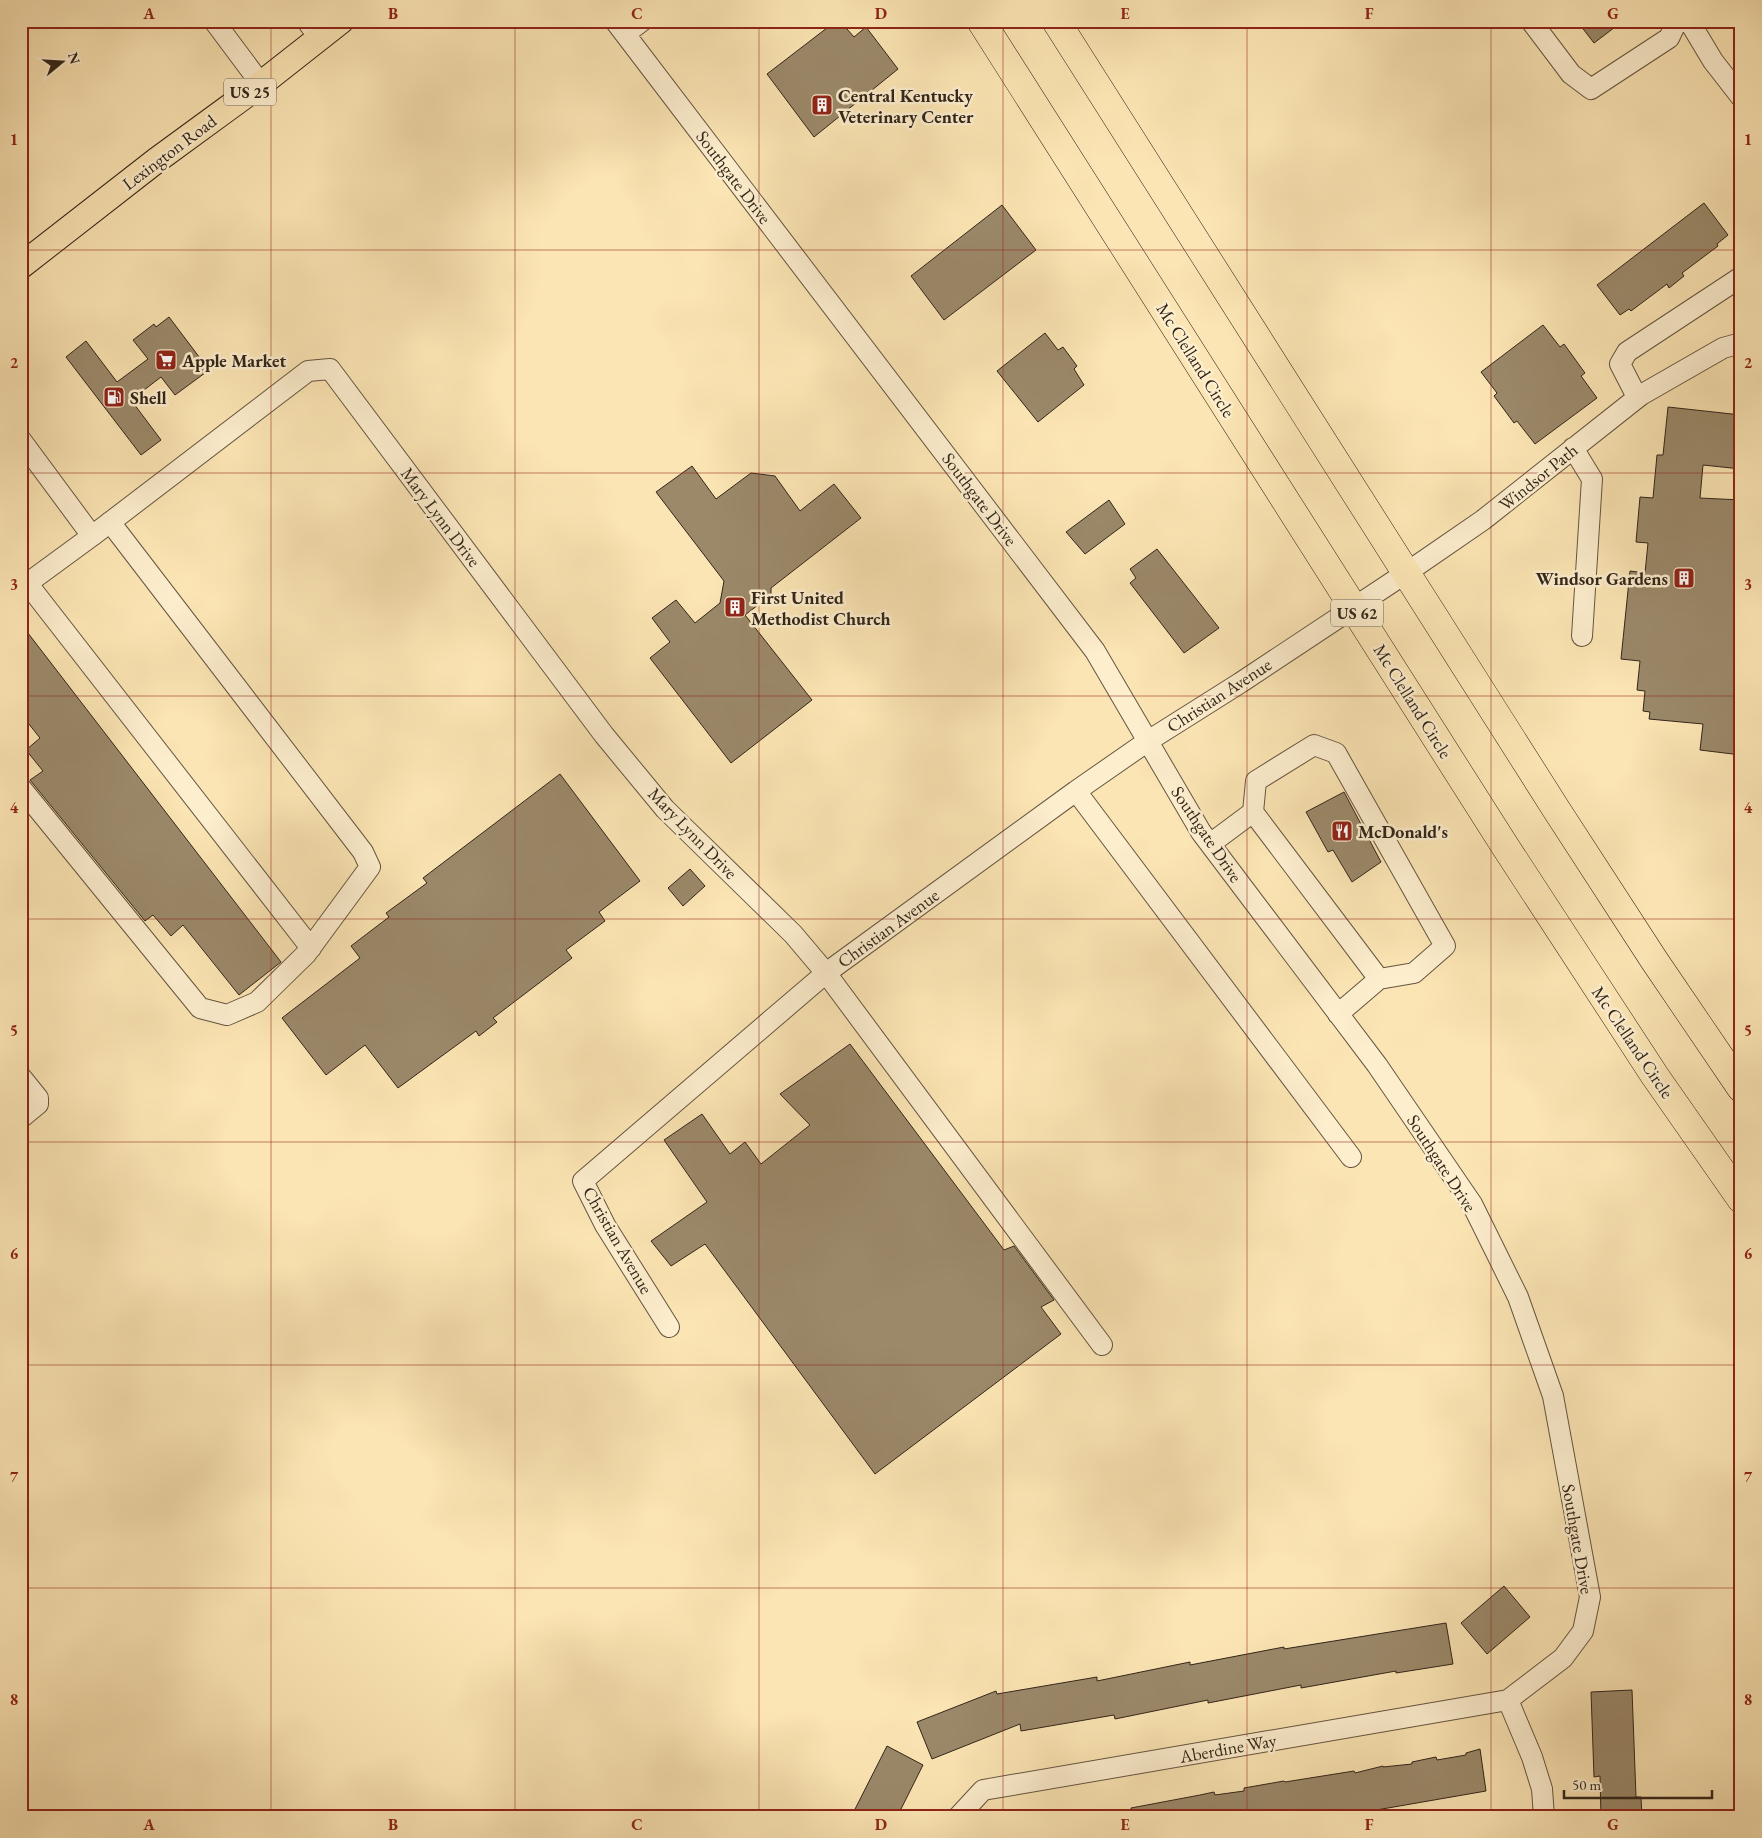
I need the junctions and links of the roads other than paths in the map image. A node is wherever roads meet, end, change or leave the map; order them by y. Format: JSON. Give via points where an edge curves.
{"nodes":[{"id":1,"x":214,"y":21,"type":"edge"},
{"id":2,"x":341,"y":21,"type":"edge"},
{"id":3,"x":642,"y":21,"type":"edge"},
{"id":4,"x":981,"y":21,"type":"edge"},
{"id":5,"x":1056,"y":21,"type":"edge"},
{"id":6,"x":1531,"y":21,"type":"edge"},
{"id":7,"x":1677,"y":21,"type":"edge"},
{"id":8,"x":1689,"y":21,"type":"edge"},
{"id":9,"x":620,"y":28,"type":"edge"},
{"id":10,"x":313,"y":30,"type":"edge"},
{"id":11,"x":261,"y":84,"type":"junction"},
{"id":12,"x":1741,"y":97,"type":"edge"},
{"id":13,"x":21,"y":266,"type":"edge"},
{"id":14,"x":1741,"y":277,"type":"edge"},
{"id":15,"x":1732,"y":345,"type":"edge"},
{"id":16,"x":1638,"y":397,"type":"junction"},
{"id":17,"x":21,"y":440,"type":"edge"},
{"id":18,"x":1573,"y":448,"type":"junction"},
{"id":19,"x":110,"y":522,"type":"junction"},
{"id":20,"x":92,"y":536,"type":"junction"},
{"id":21,"x":1406,"y":573,"type":"junction"},
{"id":22,"x":24,"y":585,"type":"edge"},
{"id":23,"x":1353,"y":607,"type":"junction"},
{"id":24,"x":1582,"y":636,"type":"dead end"},
{"id":25,"x":1148,"y":741,"type":"junction"},
{"id":26,"x":21,"y":788,"type":"edge"},
{"id":27,"x":1076,"y":791,"type":"junction"},
{"id":28,"x":1253,"y":812,"type":"junction"},
{"id":29,"x":1210,"y":844,"type":"junction"},
{"id":30,"x":311,"y":948,"type":"junction"},
{"id":31,"x":826,"y":973,"type":"junction"},
{"id":32,"x":1379,"y":979,"type":"junction"},
{"id":33,"x":1338,"y":1014,"type":"junction"},
{"id":34,"x":21,"y":1077,"type":"edge"},
{"id":35,"x":1741,"y":1088,"type":"edge"},
{"id":36,"x":21,"y":1118,"type":"edge"},
{"id":37,"x":1351,"y":1157,"type":"dead end"},
{"id":38,"x":1741,"y":1199,"type":"edge"},
{"id":39,"x":669,"y":1327,"type":"dead end"},
{"id":40,"x":1102,"y":1345,"type":"dead end"},
{"id":41,"x":1508,"y":1700,"type":"junction"},
{"id":42,"x":958,"y":1817,"type":"edge"},
{"id":43,"x":1544,"y":1817,"type":"edge"}],
"edges":[{"from":1,"to":11,"type":"street"},
{"from":2,"to":10,"type":"main road","name":"Lexington Road","number":"US 25"},
{"from":3,"to":9,"type":"street"},
{"from":4,"to":23,"type":"highway","name":"Mc Clelland Circle","number":"US 62"},
{"from":5,"to":21,"type":"highway"},
{"from":6,"to":7,"type":"street","via":[[1571,74],[1592,89],[1669,38]]},
{"from":8,"to":12,"type":"street","via":[[1713,61]]},
{"from":9,"to":25,"type":"street","name":"Southgate Drive","via":[[1095,651]]},
{"from":10,"to":11,"type":"main road","name":"Lexington Road","number":"US 25"},
{"from":11,"to":13,"type":"main road","name":"Lexington Road","number":"US 25"},
{"from":14,"to":16,"type":"street","via":[[1627,352],[1620,364]]},
{"from":15,"to":16,"type":"street","name":"Windsor Path"},
{"from":16,"to":18,"type":"street","name":"Windsor Path"},
{"from":17,"to":20,"type":"street"},
{"from":18,"to":21,"type":"street","name":"Windsor Path","via":[[1483,520]]},
{"from":18,"to":24,"type":"street","via":[[1592,479]]},
{"from":19,"to":20,"type":"street","name":"Mary Lynn Drive"},
{"from":19,"to":30,"type":"street","via":[[363,852],[370,867]]},
{"from":19,"to":31,"type":"street","name":"Mary Lynn Drive","via":[[308,371],[330,369],[610,742],[666,808],[792,934]]},
{"from":20,"to":22,"type":"street","name":"Mary Lynn Drive"},
{"from":21,"to":23,"type":"street","name":"Windsor Path"},
{"from":21,"to":35,"type":"highway","via":[[1654,960]]},
{"from":22,"to":30,"type":"street"},
{"from":23,"to":25,"type":"street","name":"Christian Avenue"},
{"from":23,"to":38,"type":"highway","name":"Mc Clelland Circle","number":"US 62","via":[[1655,1076]]},
{"from":25,"to":27,"type":"street","name":"Christian Avenue"},
{"from":25,"to":29,"type":"street","name":"Southgate Drive"},
{"from":26,"to":30,"type":"street","via":[[200,1008],[227,1015],[257,1002]]},
{"from":27,"to":31,"type":"street","name":"Christian Avenue"},
{"from":27,"to":37,"type":"street"},
{"from":28,"to":29,"type":"street"},
{"from":28,"to":32,"type":"street"},
{"from":28,"to":32,"type":"street","via":[[1256,781],[1314,746],[1336,753],[1445,946],[1414,973]]},
{"from":29,"to":33,"type":"street","name":"Southgate Drive"},
{"from":31,"to":39,"type":"street","name":"Christian Avenue","via":[[583,1181],[605,1225]]},
{"from":31,"to":40,"type":"street"},
{"from":32,"to":33,"type":"street"},
{"from":33,"to":41,"type":"street","name":"Southgate Drive","via":[[1472,1204],[1518,1297],[1553,1396],[1590,1597],[1583,1631],[1563,1658]]},
{"from":34,"to":36,"type":"street","via":[[38,1098],[38,1104]]},
{"from":41,"to":42,"type":"street","name":"Aberdine Way","via":[[983,1790]]},
{"from":41,"to":43,"type":"street","via":[[1542,1789]]}]}
